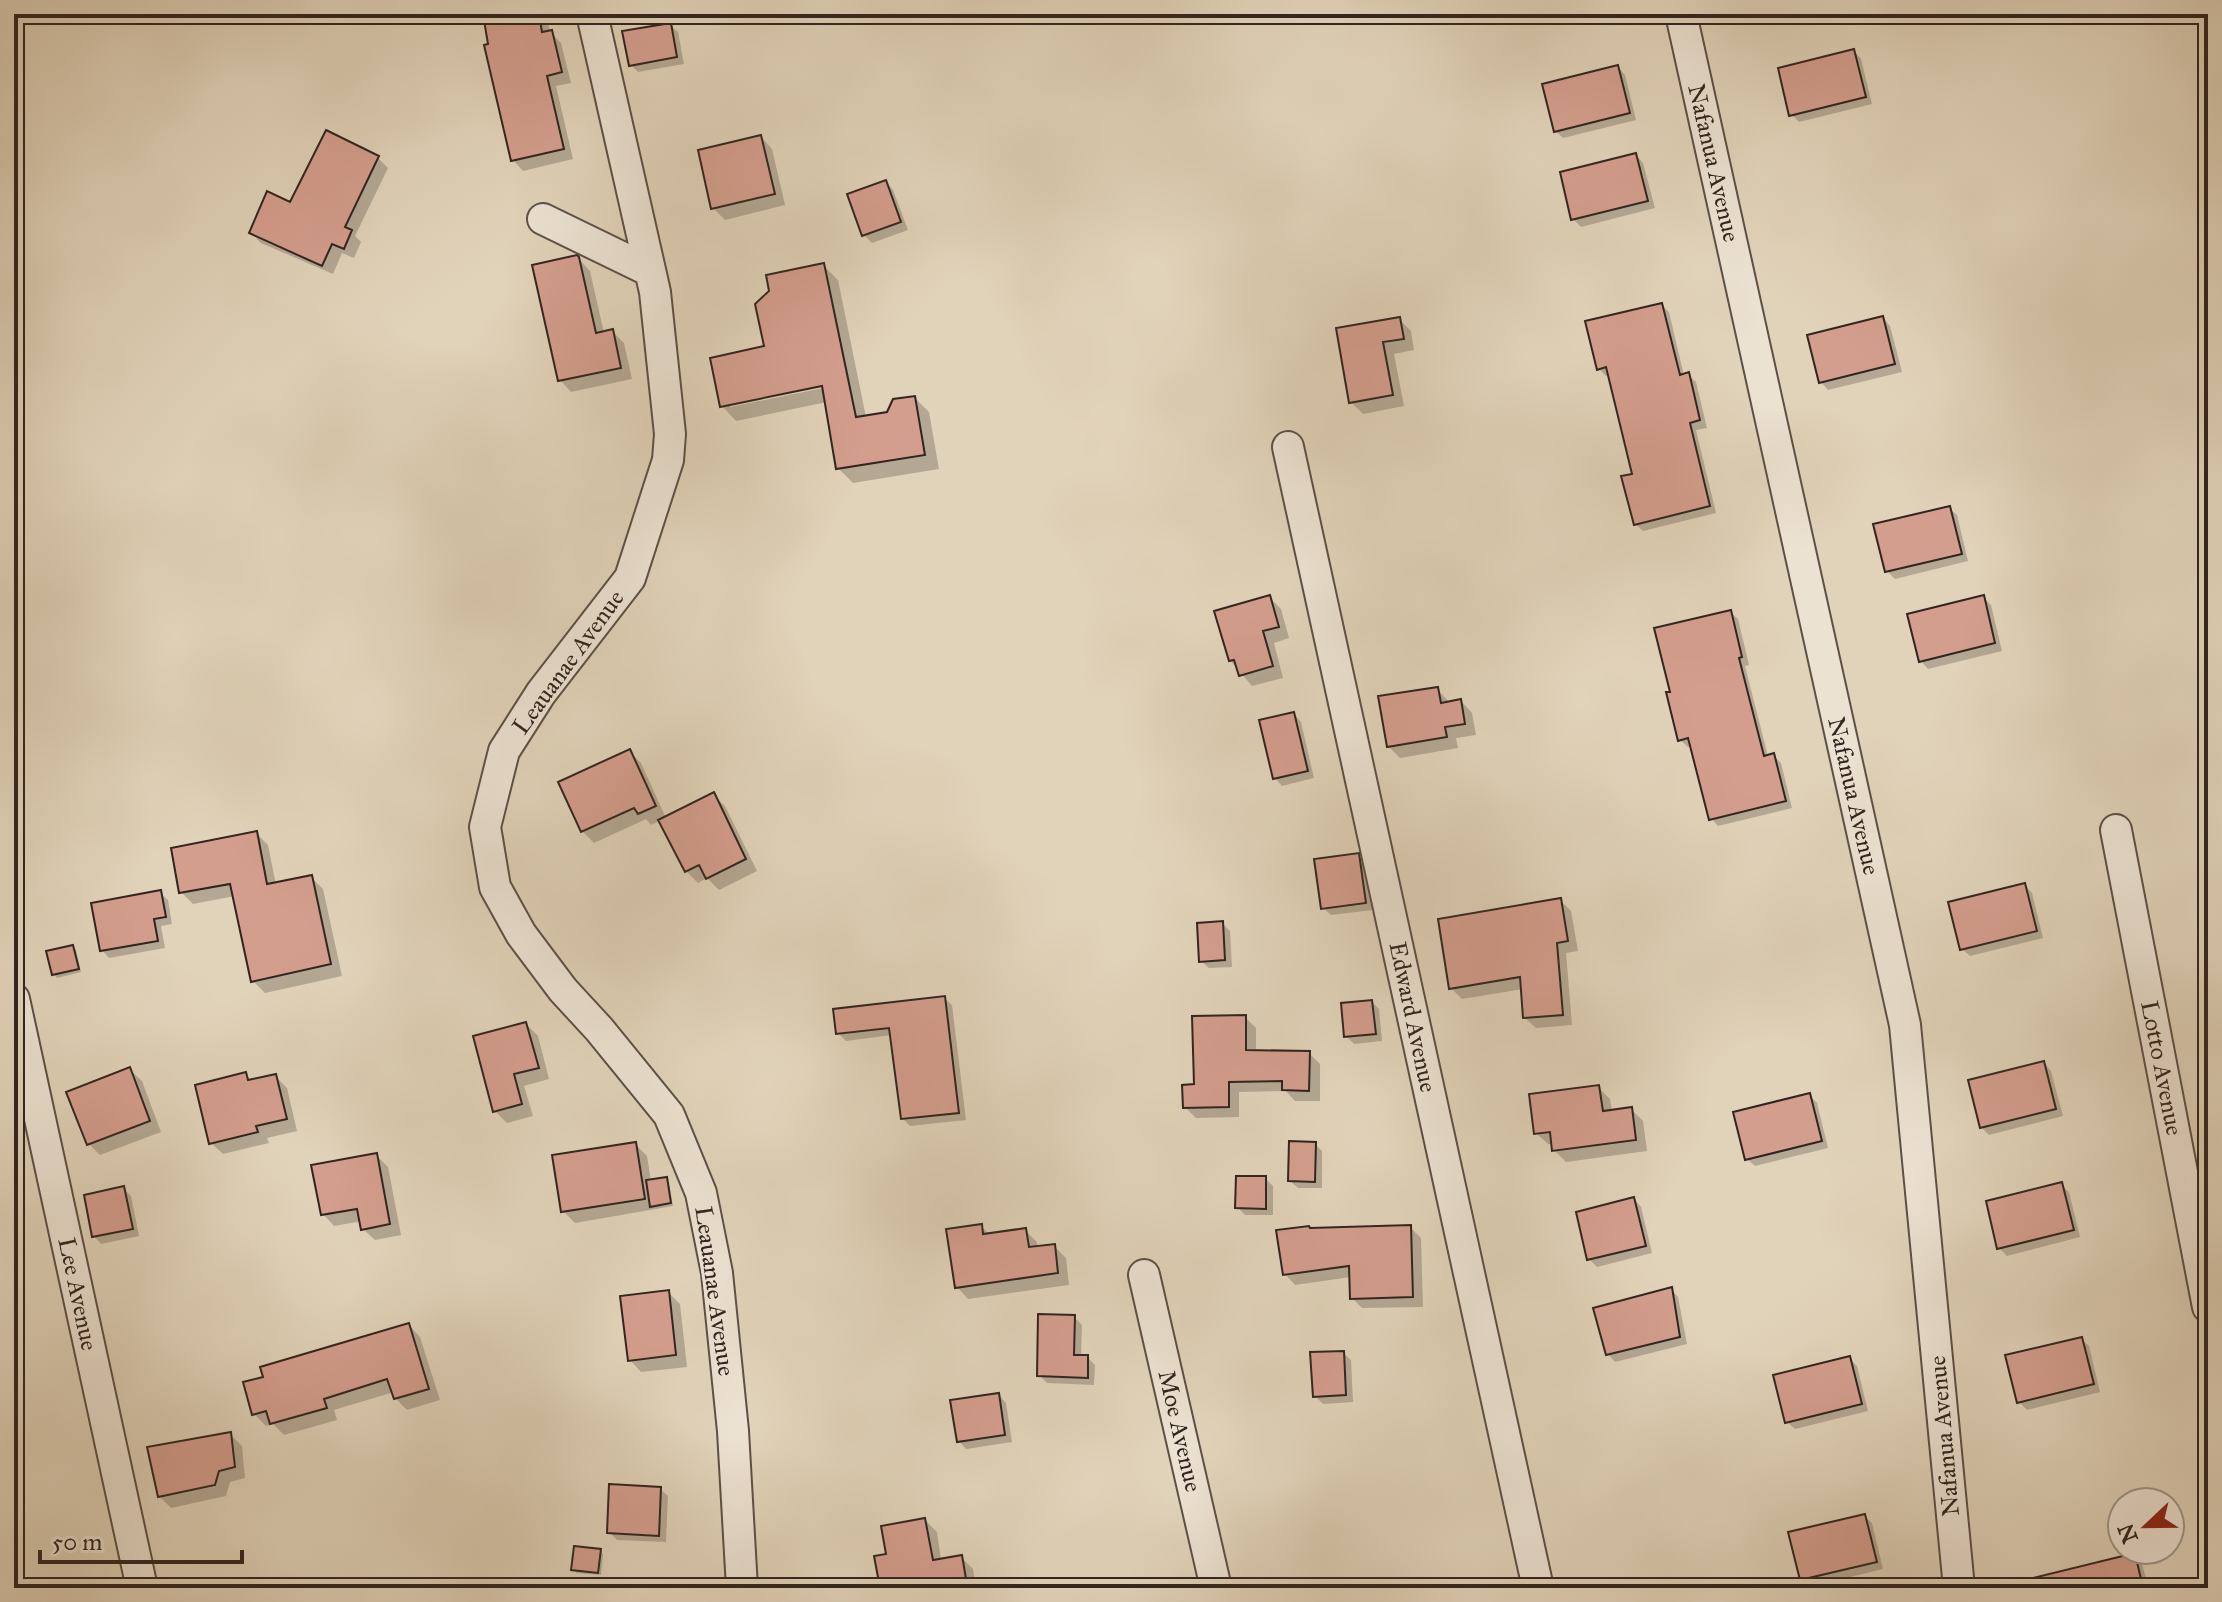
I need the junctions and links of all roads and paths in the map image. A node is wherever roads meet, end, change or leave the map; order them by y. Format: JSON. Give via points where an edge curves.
{"nodes":[{"id":1,"x":592,"y":14,"type":"edge"},
{"id":2,"x":1681,"y":14,"type":"edge"},
{"id":3,"x":543,"y":219,"type":"dead end"},
{"id":4,"x":650,"y":271,"type":"junction"},
{"id":5,"x":1288,"y":447,"type":"dead end"},
{"id":6,"x":2116,"y":830,"type":"dead end"},
{"id":7,"x":14,"y":999,"type":"edge"},
{"id":8,"x":1144,"y":1275,"type":"dead end"},
{"id":9,"x":2208,"y":1307,"type":"edge"},
{"id":10,"x":142,"y":1588,"type":"edge"},
{"id":11,"x":742,"y":1588,"type":"edge"},
{"id":12,"x":1216,"y":1588,"type":"edge"},
{"id":13,"x":1538,"y":1588,"type":"edge"},
{"id":14,"x":1959,"y":1588,"type":"edge"}],
"edges":[{"from":1,"to":4,"type":"street","name":"Leauanae Avenue"},
{"from":2,"to":14,"type":"street","name":"Nafanua Avenue","via":[[1905,1025]]},
{"from":3,"to":4,"type":"street"},
{"from":4,"to":11,"type":"street","name":"Leauanae Avenue","via":[[670,434],[668,460],[630,578],[541,693],[504,751],[485,827],[495,887],[521,934],[669,1115],[701,1193],[717,1273]]},
{"from":5,"to":13,"type":"street","name":"Edward Avenue"},
{"from":6,"to":9,"type":"street","name":"Lotto Avenue"},
{"from":7,"to":10,"type":"street","name":"Lee Avenue"},
{"from":8,"to":12,"type":"street","name":"Moe Avenue"}]}
